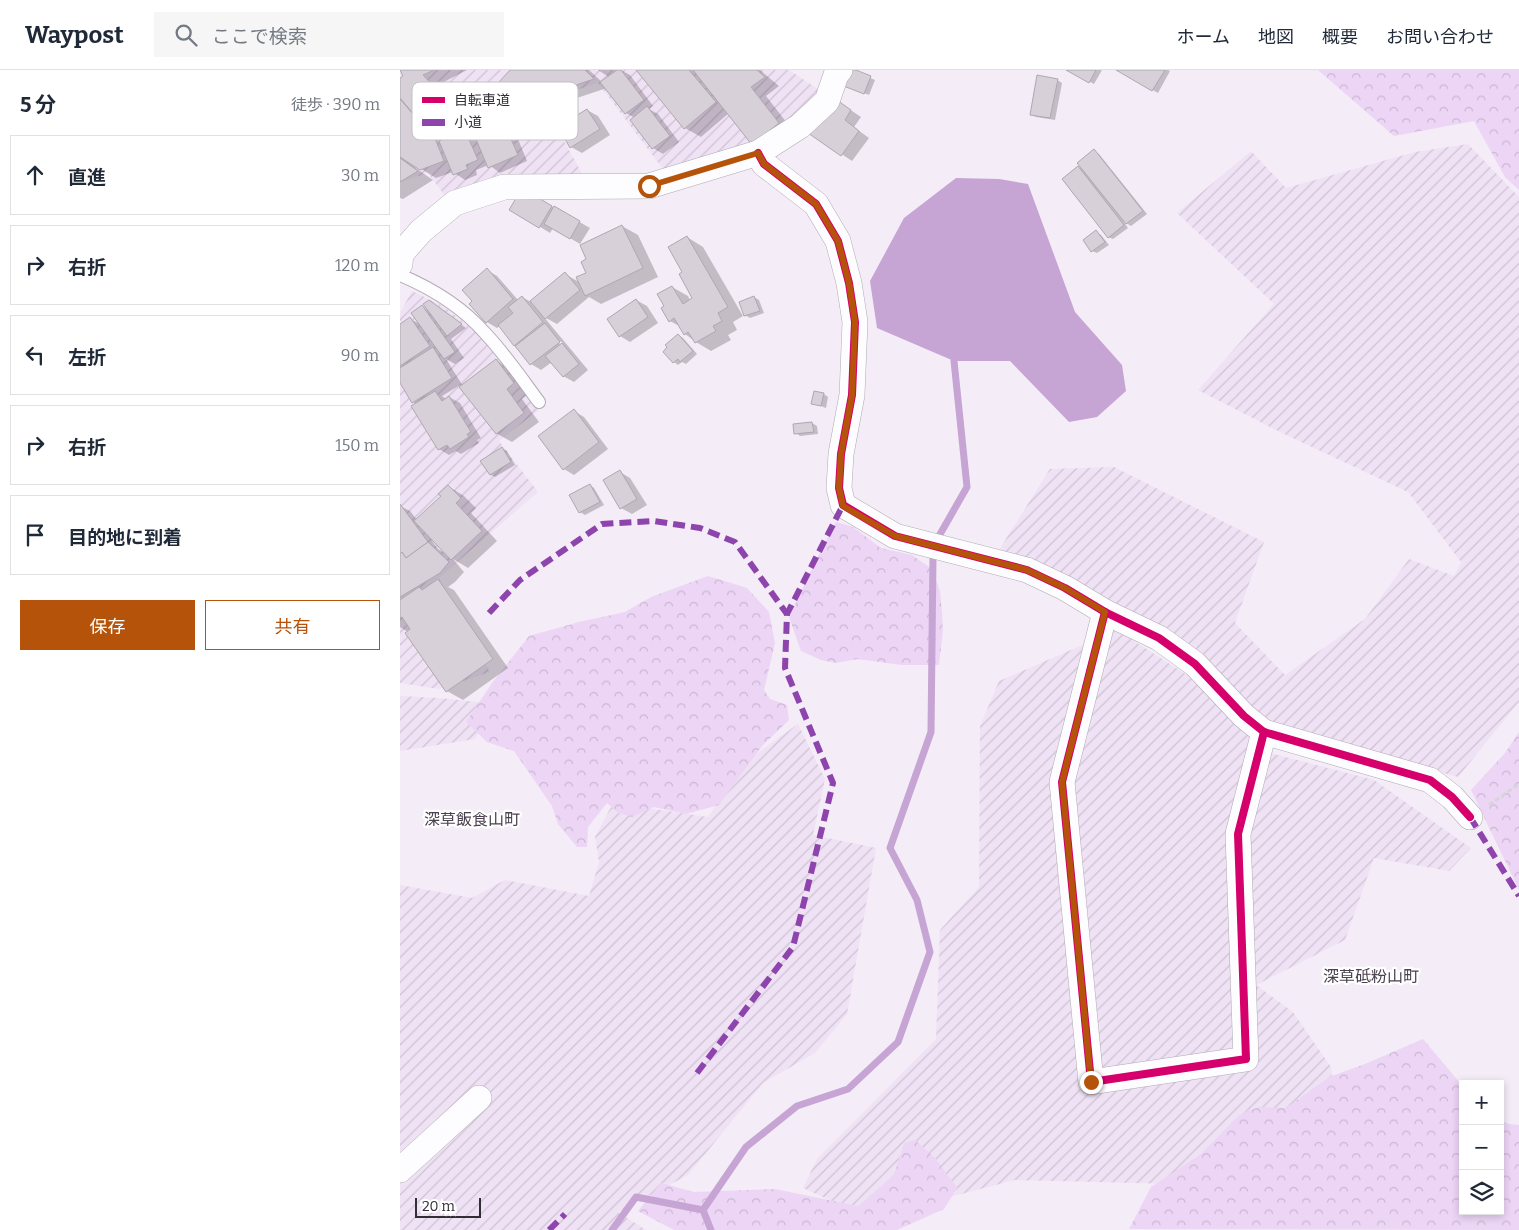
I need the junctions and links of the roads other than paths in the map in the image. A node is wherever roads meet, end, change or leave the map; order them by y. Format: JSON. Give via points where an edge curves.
{"nodes":[{"id":1,"x":835,"y":72,"type":"edge"},
{"id":2,"x":758,"y":153,"type":"junction"},
{"id":3,"x":400,"y":264,"type":"edge"},
{"id":4,"x":400,"y":276,"type":"edge"},
{"id":5,"x":539,"y":402,"type":"dead end"},
{"id":6,"x":1105,"y":612,"type":"junction"},
{"id":7,"x":1264,"y":732,"type":"junction"},
{"id":8,"x":1470,"y":817,"type":"road end"},
{"id":9,"x":479,"y":1098,"type":"dead end"},
{"id":10,"x":400,"y":1170,"type":"edge"}],
"edges":[{"from":1,"to":2,"type":"street","via":[[826,101],[800,126]]},
{"from":2,"to":3,"type":"street","via":[[649,186],[504,187],[455,204],[421,231],[402,254]]},
{"from":2,"to":6,"type":"street","via":[[764,164],[816,204],[838,241],[849,283],[855,322],[852,395],[841,454],[839,488],[843,506],[895,536],[1027,570]]},
{"from":4,"to":5,"type":"lane","via":[[416,282],[461,311],[485,333]]},
{"from":6,"to":7,"type":"street","via":[[1159,638],[1195,664],[1244,716]]},
{"from":6,"to":7,"type":"street","via":[[1062,782],[1091,1082],[1246,1059],[1238,834]]},
{"from":7,"to":8,"type":"street","via":[[1430,780]]},
{"from":9,"to":10,"type":"street"}]}
